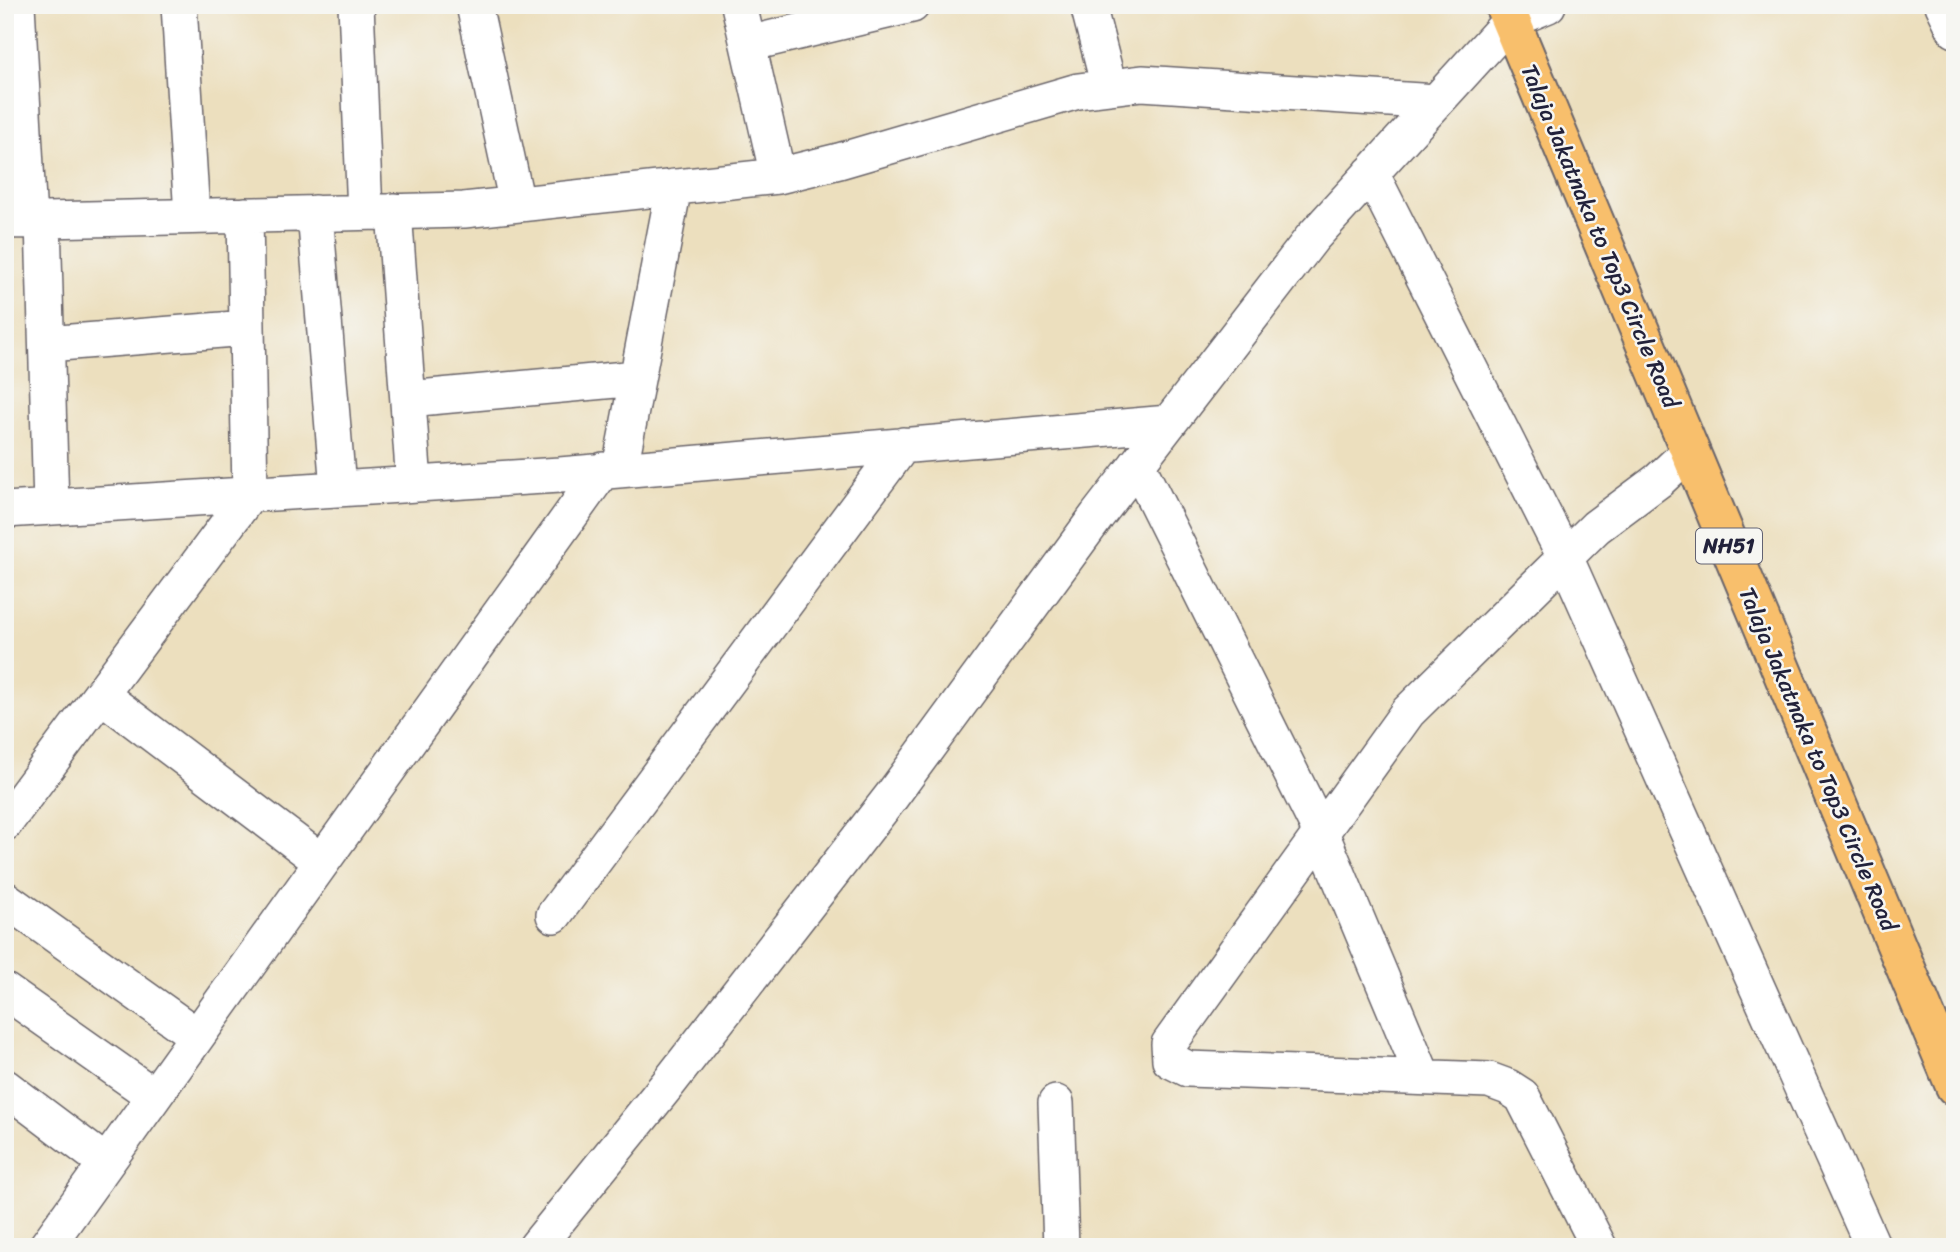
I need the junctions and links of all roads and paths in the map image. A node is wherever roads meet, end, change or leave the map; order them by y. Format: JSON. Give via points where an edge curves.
{"nodes":[{"id":1,"x":17,"y":5,"type":"edge"},
{"id":2,"x":179,"y":5,"type":"edge"},
{"id":3,"x":356,"y":5,"type":"edge"},
{"id":4,"x":474,"y":5,"type":"edge"},
{"id":5,"x":739,"y":5,"type":"edge"},
{"id":6,"x":912,"y":5,"type":"edge"},
{"id":7,"x":1088,"y":5,"type":"edge"},
{"id":8,"x":1548,"y":5,"type":"edge"},
{"id":9,"x":1943,"y":5,"type":"edge"},
{"id":10,"x":1507,"y":13,"type":"edge"},
{"id":11,"x":1955,"y":30,"type":"edge"},
{"id":12,"x":748,"y":44,"type":"junction"},
{"id":13,"x":1109,"y":87,"type":"junction"},
{"id":14,"x":1436,"y":102,"type":"junction"},
{"id":15,"x":1371,"y":173,"type":"junction"},
{"id":16,"x":778,"y":176,"type":"junction"},
{"id":17,"x":674,"y":187,"type":"junction"},
{"id":18,"x":517,"y":204,"type":"junction"},
{"id":19,"x":379,"y":212,"type":"junction"},
{"id":20,"x":315,"y":214,"type":"junction"},
{"id":21,"x":245,"y":215,"type":"junction"},
{"id":22,"x":192,"y":216,"type":"junction"},
{"id":23,"x":26,"y":220,"type":"edge"},
{"id":24,"x":247,"y":328,"type":"junction"},
{"id":25,"x":47,"y":344,"type":"junction"},
{"id":26,"x":637,"y":378,"type":"junction"},
{"id":27,"x":408,"y":399,"type":"junction"},
{"id":28,"x":1169,"y":423,"type":"junction"},
{"id":29,"x":903,"y":445,"type":"junction"},
{"id":30,"x":1689,"y":451,"type":"junction"},
{"id":31,"x":1137,"y":464,"type":"junction"},
{"id":32,"x":612,"y":469,"type":"junction"},
{"id":33,"x":414,"y":484,"type":"junction"},
{"id":34,"x":338,"y":488,"type":"junction"},
{"id":35,"x":250,"y":494,"type":"junction"},
{"id":36,"x":51,"y":507,"type":"junction"},
{"id":37,"x":5,"y":510,"type":"edge"},
{"id":38,"x":1565,"y":557,"type":"junction"},
{"id":39,"x":101,"y":695,"type":"junction"},
{"id":40,"x":5,"y":823,"type":"edge"},
{"id":41,"x":1321,"y":833,"type":"junction"},
{"id":42,"x":322,"y":862,"type":"junction"},
{"id":43,"x":5,"y":899,"type":"edge"},
{"id":44,"x":554,"y":915,"type":"dead end"},
{"id":45,"x":5,"y":992,"type":"edge"},
{"id":46,"x":197,"y":1036,"type":"junction"},
{"id":47,"x":1423,"y":1077,"type":"junction"},
{"id":48,"x":1955,"y":1086,"type":"edge"},
{"id":49,"x":5,"y":1087,"type":"edge"},
{"id":50,"x":154,"y":1096,"type":"junction"},
{"id":51,"x":1056,"y":1103,"type":"dead end"},
{"id":52,"x":106,"y":1163,"type":"junction"},
{"id":53,"x":46,"y":1247,"type":"edge"},
{"id":54,"x":536,"y":1247,"type":"edge"},
{"id":55,"x":1061,"y":1247,"type":"edge"},
{"id":56,"x":1599,"y":1247,"type":"edge"},
{"id":57,"x":1873,"y":1247,"type":"edge"}],
"edges":[{"from":1,"to":23,"type":"street"},
{"from":2,"to":22,"type":"street"},
{"from":3,"to":19,"type":"street"},
{"from":4,"to":18,"type":"street"},
{"from":5,"to":12,"type":"street"},
{"from":6,"to":12,"type":"street"},
{"from":7,"to":13,"type":"street"},
{"from":8,"to":10,"type":"street"},
{"from":9,"to":11,"type":"street"},
{"from":10,"to":14,"type":"street"},
{"from":10,"to":30,"type":"highway","name":"Talaja Jakatnaka to Top3 Circle Road","number":"NH51"},
{"from":12,"to":16,"type":"street"},
{"from":13,"to":14,"type":"street","via":[[1142,83]]},
{"from":13,"to":16,"type":"street","via":[[1078,91]]},
{"from":14,"to":15,"type":"street"},
{"from":15,"to":28,"type":"street","via":[[1312,238]]},
{"from":15,"to":38,"type":"street"},
{"from":16,"to":17,"type":"street"},
{"from":17,"to":18,"type":"street"},
{"from":17,"to":26,"type":"street"},
{"from":18,"to":19,"type":"street"},
{"from":19,"to":20,"type":"street"},
{"from":19,"to":27,"type":"street"},
{"from":20,"to":21,"type":"street"},
{"from":20,"to":34,"type":"street"},
{"from":21,"to":22,"type":"street"},
{"from":21,"to":24,"type":"street"},
{"from":22,"to":23,"type":"street"},
{"from":23,"to":25,"type":"street"},
{"from":24,"to":25,"type":"street"},
{"from":24,"to":35,"type":"street"},
{"from":25,"to":36,"type":"street"},
{"from":26,"to":27,"type":"street"},
{"from":26,"to":32,"type":"street"},
{"from":27,"to":33,"type":"street"},
{"from":28,"to":29,"type":"street"},
{"from":28,"to":31,"type":"street"},
{"from":29,"to":32,"type":"street"},
{"from":29,"to":44,"type":"street"},
{"from":30,"to":38,"type":"street"},
{"from":30,"to":48,"type":"highway","name":"Talaja Jakatnaka to Top3 Circle Road","number":"NH51"},
{"from":31,"to":41,"type":"street"},
{"from":31,"to":54,"type":"street","via":[[891,797]]},
{"from":32,"to":33,"type":"street"},
{"from":32,"to":42,"type":"street"},
{"from":33,"to":34,"type":"street"},
{"from":34,"to":35,"type":"street"},
{"from":35,"to":36,"type":"street"},
{"from":35,"to":39,"type":"street"},
{"from":36,"to":37,"type":"street"},
{"from":38,"to":41,"type":"street","via":[[1408,712]]},
{"from":38,"to":57,"type":"street"},
{"from":39,"to":40,"type":"street"},
{"from":39,"to":42,"type":"street"},
{"from":41,"to":47,"type":"street"},
{"from":41,"to":47,"type":"street","via":[[1169,1044],[1170,1060],[1188,1069]]},
{"from":42,"to":46,"type":"street"},
{"from":43,"to":46,"type":"street"},
{"from":45,"to":50,"type":"street"},
{"from":46,"to":50,"type":"street"},
{"from":47,"to":56,"type":"street","via":[[1489,1080],[1522,1096]]},
{"from":49,"to":52,"type":"street"},
{"from":50,"to":52,"type":"street"},
{"from":51,"to":55,"type":"street"},
{"from":52,"to":53,"type":"street"}]}
